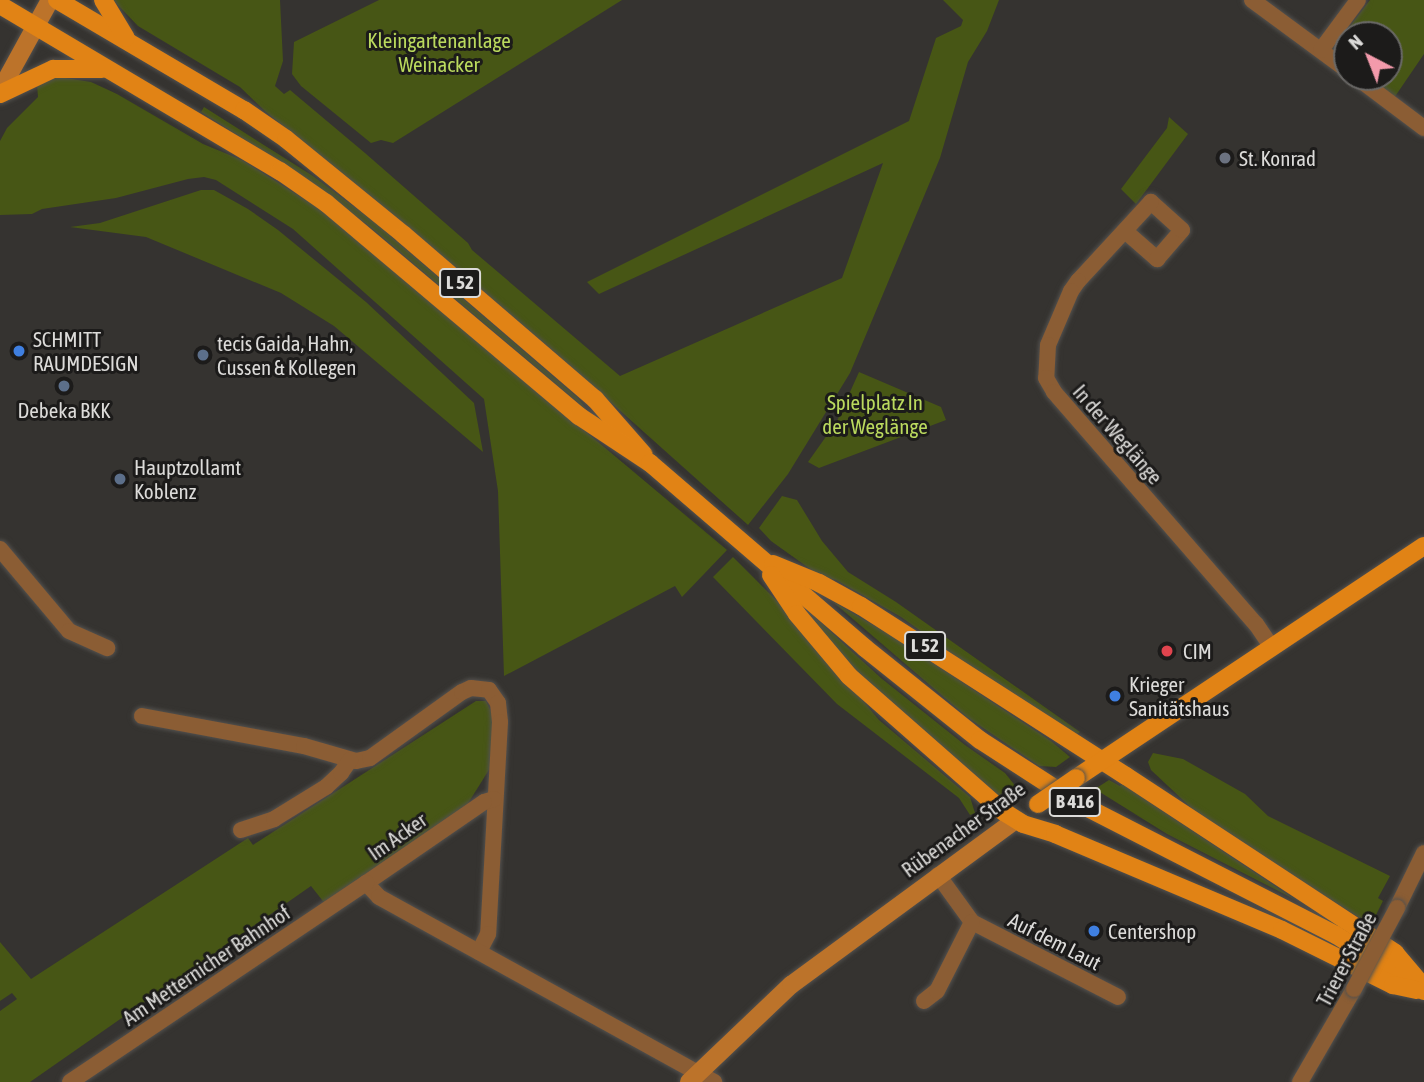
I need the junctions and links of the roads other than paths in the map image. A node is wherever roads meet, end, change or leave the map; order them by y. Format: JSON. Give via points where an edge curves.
{"nodes":[{"id":1,"x":50,"y":0,"type":"edge"},
{"id":2,"x":57,"y":0,"type":"edge"},
{"id":3,"x":103,"y":0,"type":"edge"},
{"id":4,"x":1252,"y":0,"type":"edge"},
{"id":5,"x":1357,"y":0,"type":"edge"},
{"id":6,"x":0,"y":5,"type":"edge"},
{"id":7,"x":36,"y":27,"type":"junction"},
{"id":8,"x":130,"y":44,"type":"junction"},
{"id":9,"x":1321,"y":50,"type":"junction"},
{"id":10,"x":1333,"y":59,"type":"edge"},
{"id":11,"x":109,"y":70,"type":"junction"},
{"id":12,"x":1375,"y":91,"type":"edge"},
{"id":13,"x":0,"y":93,"type":"edge"},
{"id":14,"x":1424,"y":128,"type":"edge"},
{"id":15,"x":1125,"y":231,"type":"dead end"},
{"id":16,"x":650,"y":463,"type":"junction"},
{"id":17,"x":1424,"y":546,"type":"edge"},
{"id":18,"x":0,"y":549,"type":"edge"},
{"id":19,"x":762,"y":560,"type":"junction"},
{"id":20,"x":107,"y":648,"type":"dead end"},
{"id":21,"x":1272,"y":648,"type":"junction"},
{"id":22,"x":142,"y":716,"type":"dead end"},
{"id":23,"x":350,"y":760,"type":"junction"},
{"id":24,"x":1102,"y":760,"type":"junction"},
{"id":25,"x":494,"y":799,"type":"junction"},
{"id":26,"x":1016,"y":820,"type":"junction"},
{"id":27,"x":241,"y":830,"type":"dead end"},
{"id":28,"x":1424,"y":853,"type":"edge"},
{"id":29,"x":938,"y":876,"type":"junction"},
{"id":30,"x":366,"y":883,"type":"junction"},
{"id":31,"x":972,"y":922,"type":"junction"},
{"id":32,"x":479,"y":952,"type":"junction"},
{"id":33,"x":1424,"y":990,"type":"edge"},
{"id":34,"x":1118,"y":998,"type":"dead end"},
{"id":35,"x":924,"y":1001,"type":"dead end"},
{"id":36,"x":693,"y":1077,"type":"edge"},
{"id":37,"x":70,"y":1082,"type":"edge"},
{"id":38,"x":714,"y":1082,"type":"edge"},
{"id":39,"x":1300,"y":1082,"type":"edge"}],
"edges":[{"from":1,"to":7,"type":"main road"},
{"from":2,"to":8,"type":"main road","number":"L 52"},
{"from":3,"to":8,"type":"main road"},
{"from":4,"to":9,"type":"street"},
{"from":5,"to":9,"type":"street"},
{"from":6,"to":7,"type":"main road","number":"L 52"},
{"from":7,"to":11,"type":"main road","number":"L 52"},
{"from":7,"to":13,"type":"main road"},
{"from":8,"to":16,"type":"main road","number":"L 52","via":[[255,118],[360,198],[575,382],[615,419]]},
{"from":9,"to":10,"type":"street"},
{"from":11,"to":13,"type":"main road","via":[[53,69]]},
{"from":11,"to":16,"type":"main road","number":"L 52","via":[[303,186],[579,416]]},
{"from":12,"to":14,"type":"street"},
{"from":15,"to":21,"type":"street","name":"In der Weglänge","via":[[1071,291],[1048,345],[1046,378]]},
{"from":16,"to":19,"type":"main road","number":"L 52"},
{"from":17,"to":21,"type":"main road","name":"Rübenacher Straße","number":"B 416"},
{"from":18,"to":20,"type":"street","via":[[69,632]]},
{"from":19,"to":24,"type":"main road","number":"L 52","via":[[861,606]]},
{"from":19,"to":26,"type":"main road","number":"L 52","via":[[792,607],[849,676],[985,798]]},
{"from":19,"to":33,"type":"main road","number":"B 416","via":[[935,706],[1039,780],[1336,935]]},
{"from":21,"to":24,"type":"main road","name":"Rübenacher Straße","number":"B 416"},
{"from":22,"to":23,"type":"street","via":[[304,746]]},
{"from":23,"to":25,"type":"street","via":[[370,758],[463,692],[480,688],[494,696],[499,711]]},
{"from":23,"to":27,"type":"street","via":[[326,787],[274,819]]},
{"from":24,"to":26,"type":"main road","name":"Rübenacher Straße","number":"B 416","bridge":true},
{"from":24,"to":33,"type":"main road","number":"B 416","via":[[1395,953],[1412,969]]},
{"from":25,"to":30,"type":"street","name":"Im Acker"},
{"from":25,"to":32,"type":"street","via":[[488,934]]},
{"from":26,"to":29,"type":"main road","name":"Rübenacher Straße"},
{"from":26,"to":33,"type":"main road","via":[[1269,924],[1393,985]]},
{"from":28,"to":39,"type":"street","name":"Trierer Straße","bridge":true},
{"from":29,"to":31,"type":"street","name":"Auf dem Laut"},
{"from":29,"to":36,"type":"main road","name":"Rübenacher Straße","via":[[791,985]]},
{"from":30,"to":32,"type":"street","name":"Im Acker","via":[[379,897]]},
{"from":30,"to":37,"type":"street","name":"Am Metternicher Bahnhof"},
{"from":31,"to":34,"type":"street","name":"Auf dem Laut"},
{"from":31,"to":35,"type":"street","via":[[937,991]]},
{"from":32,"to":36,"type":"street","name":"Im Acker"},
{"from":36,"to":38,"type":"street","name":"Im Acker"}]}
